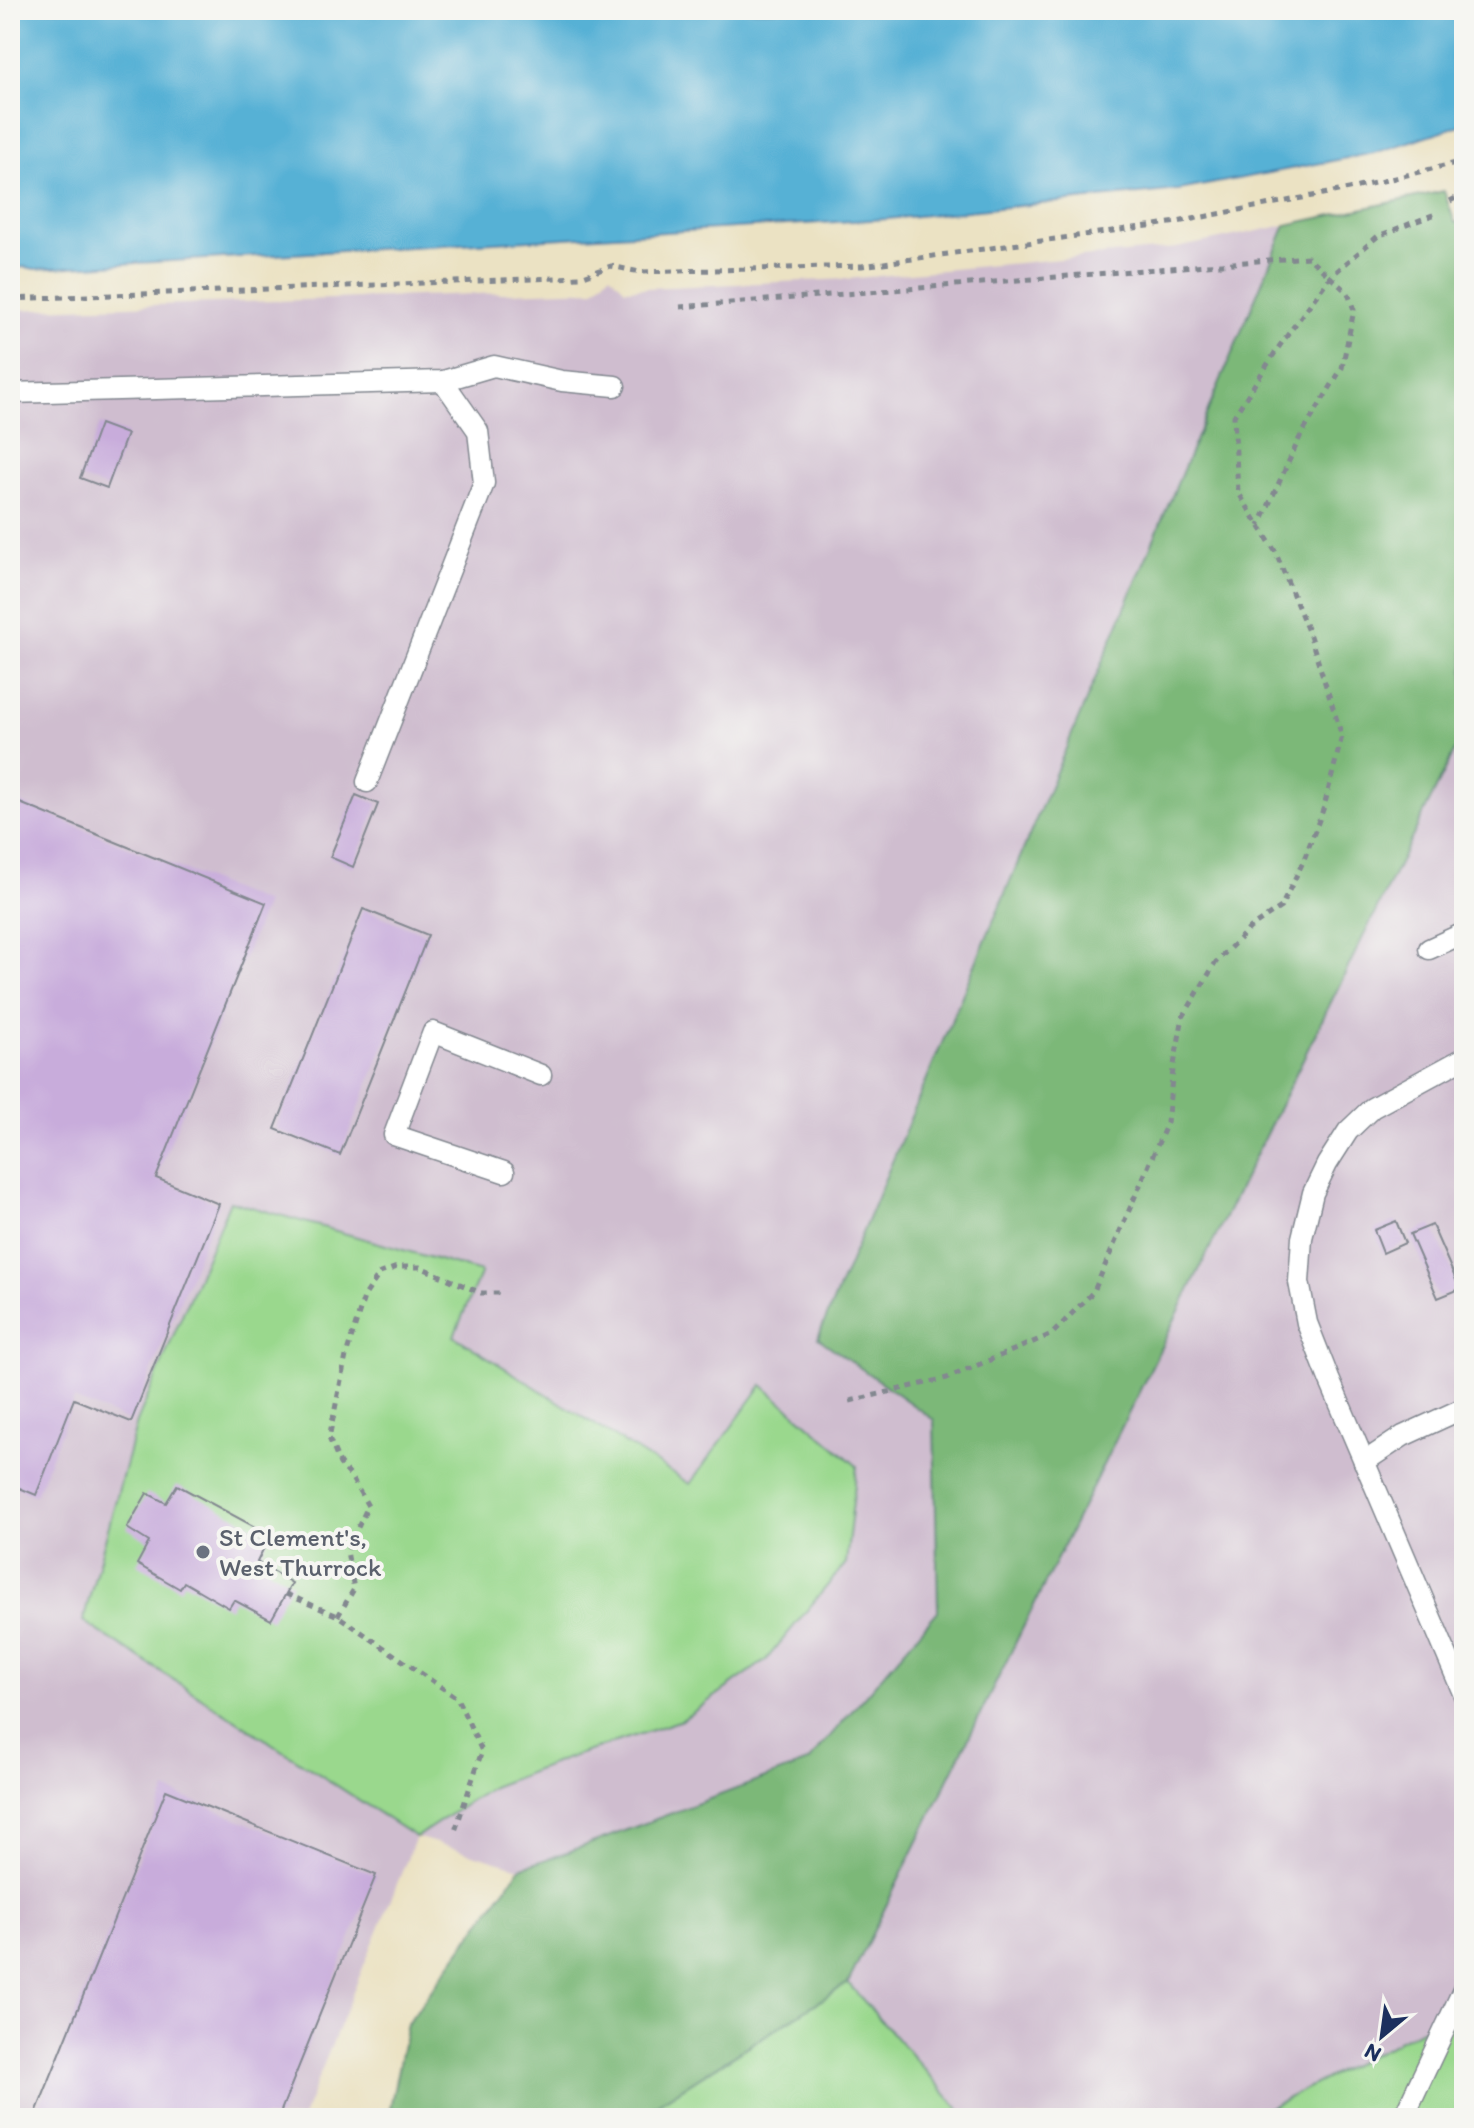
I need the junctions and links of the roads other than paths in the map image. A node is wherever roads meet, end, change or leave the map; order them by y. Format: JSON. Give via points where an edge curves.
{"nodes":[{"id":1,"x":443,"y":381,"type":"junction"},
{"id":2,"x":615,"y":386,"type":"dead end"},
{"id":3,"x":10,"y":393,"type":"edge"},
{"id":4,"x":367,"y":782,"type":"dead end"},
{"id":5,"x":1464,"y":933,"type":"edge"},
{"id":6,"x":1429,"y":949,"type":"dead end"},
{"id":7,"x":1464,"y":1058,"type":"edge"},
{"id":8,"x":541,"y":1075,"type":"dead end"},
{"id":9,"x":504,"y":1172,"type":"dead end"},
{"id":10,"x":1464,"y":1408,"type":"edge"},
{"id":11,"x":1364,"y":1462,"type":"junction"},
{"id":12,"x":1464,"y":1695,"type":"edge"},
{"id":13,"x":1464,"y":1988,"type":"edge"},
{"id":14,"x":1403,"y":2118,"type":"edge"}],
"edges":[{"from":1,"to":2,"type":"lane","via":[[494,366]]},
{"from":1,"to":3,"type":"lane"},
{"from":1,"to":4,"type":"lane","via":[[478,431],[484,483]]},
{"from":5,"to":6,"type":"lane"},
{"from":7,"to":11,"type":"lane","via":[[1372,1108],[1348,1131],[1313,1193],[1299,1282],[1307,1323]]},
{"from":8,"to":9,"type":"lane","via":[[433,1032],[394,1135]]},
{"from":10,"to":11,"type":"lane","via":[[1403,1436]]},
{"from":11,"to":12,"type":"lane"},
{"from":13,"to":14,"type":"lane"}]}
